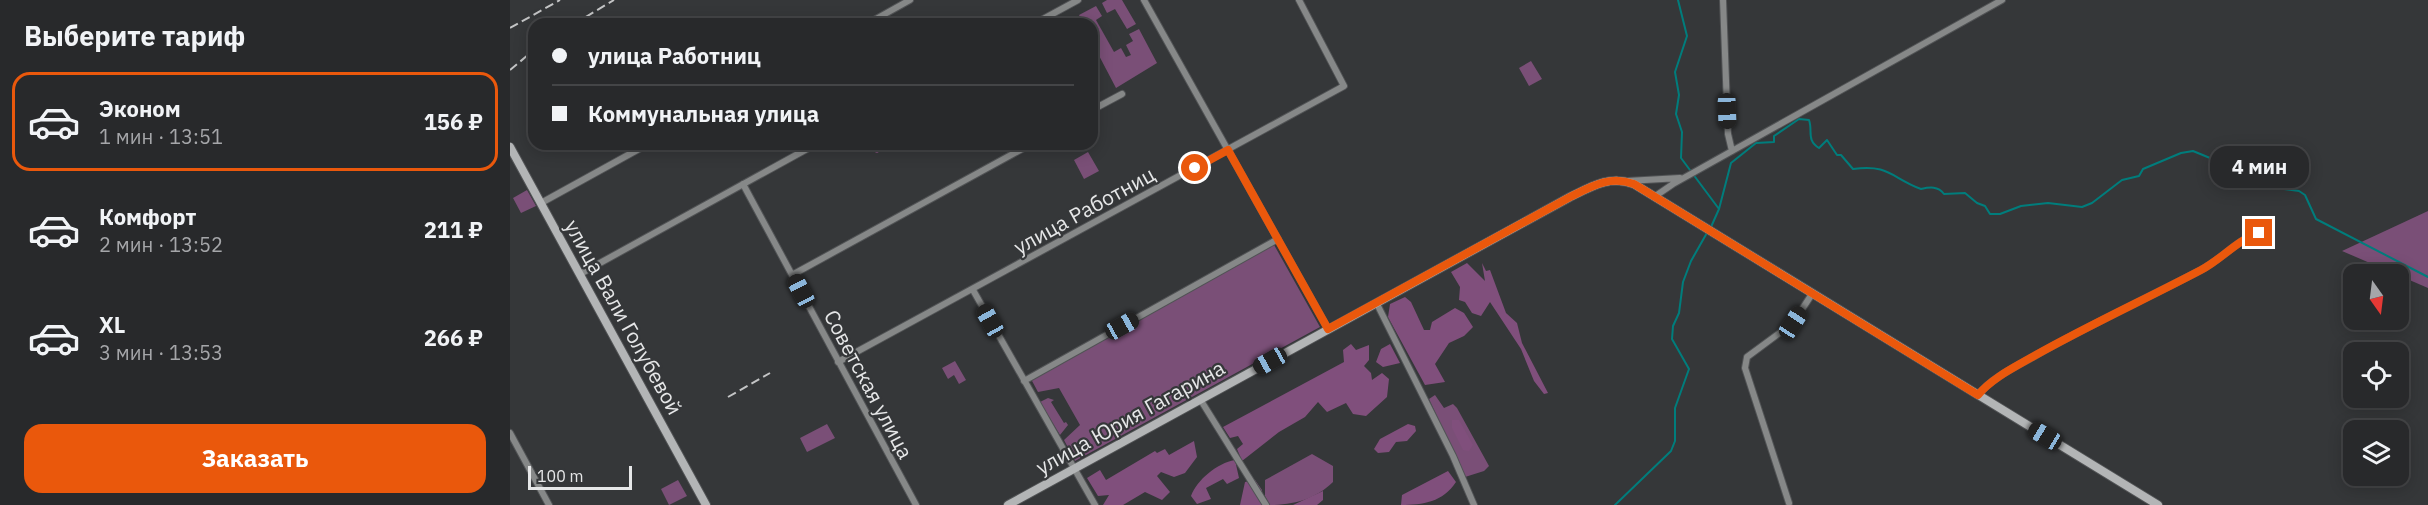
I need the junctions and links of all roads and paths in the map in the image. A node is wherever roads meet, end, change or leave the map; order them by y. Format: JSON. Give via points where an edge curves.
{"nodes":[{"id":1,"x":910,"y":0,"type":"edge"},
{"id":2,"x":1078,"y":0,"type":"edge"},
{"id":3,"x":1144,"y":0,"type":"edge"},
{"id":4,"x":1299,"y":0,"type":"edge"},
{"id":5,"x":1723,"y":0,"type":"edge"},
{"id":6,"x":2002,"y":0,"type":"edge"},
{"id":7,"x":878,"y":18,"type":"edge"},
{"id":8,"x":1045,"y":18,"type":"edge"},
{"id":9,"x":1122,"y":94,"type":"dead end"},
{"id":10,"x":1098,"y":107,"type":"edge"},
{"id":11,"x":510,"y":147,"type":"edge"},
{"id":12,"x":637,"y":150,"type":"edge"},
{"id":13,"x":805,"y":150,"type":"edge"},
{"id":14,"x":1020,"y":150,"type":"edge"},
{"id":15,"x":1228,"y":150,"type":"junction"},
{"id":16,"x":1732,"y":151,"type":"junction"},
{"id":17,"x":1683,"y":178,"type":"junction"},
{"id":18,"x":1623,"y":180,"type":"junction"},
{"id":19,"x":743,"y":184,"type":"junction"},
{"id":20,"x":1654,"y":197,"type":"junction"},
{"id":21,"x":541,"y":203,"type":"junction"},
{"id":22,"x":2259,"y":233,"type":"dead end"},
{"id":23,"x":1278,"y":239,"type":"junction"},
{"id":24,"x":580,"y":274,"type":"junction"},
{"id":25,"x":792,"y":275,"type":"junction"},
{"id":26,"x":973,"y":290,"type":"junction"},
{"id":27,"x":1812,"y":294,"type":"junction"},
{"id":28,"x":1377,"y":304,"type":"junction"},
{"id":29,"x":1328,"y":329,"type":"junction"},
{"id":30,"x":838,"y":362,"type":"junction"},
{"id":31,"x":1024,"y":381,"type":"junction"},
{"id":32,"x":1978,"y":395,"type":"junction"},
{"id":33,"x":1200,"y":399,"type":"junction"},
{"id":34,"x":510,"y":433,"type":"edge"},
{"id":35,"x":1075,"y":469,"type":"junction"},
{"id":36,"x":1789,"y":504,"type":"edge"},
{"id":37,"x":549,"y":505,"type":"edge"},
{"id":38,"x":706,"y":505,"type":"edge"},
{"id":39,"x":916,"y":505,"type":"edge"},
{"id":40,"x":1008,"y":505,"type":"edge"},
{"id":41,"x":1095,"y":505,"type":"edge"},
{"id":42,"x":1266,"y":505,"type":"edge"},
{"id":43,"x":1474,"y":505,"type":"edge"},
{"id":44,"x":2158,"y":505,"type":"edge"}],
"edges":[{"from":1,"to":7,"type":"street"},
{"from":2,"to":8,"type":"street"},
{"from":3,"to":15,"type":"street"},
{"from":4,"to":15,"type":"street","name":"улица Работниц","via":[[1344,86]]},
{"from":5,"to":16,"type":"street"},
{"from":6,"to":16,"type":"street"},
{"from":9,"to":10,"type":"street"},
{"from":11,"to":21,"type":"main road","name":"улица Вали Голубевой"},
{"from":12,"to":21,"type":"street"},
{"from":13,"to":19,"type":"street"},
{"from":14,"to":25,"type":"street"},
{"from":15,"to":23,"type":"street"},
{"from":15,"to":26,"type":"street","name":"улица Работниц"},
{"from":16,"to":17,"type":"street"},
{"from":17,"to":18,"type":"street"},
{"from":17,"to":20,"type":"street"},
{"from":18,"to":20,"type":"main road"},
{"from":18,"to":28,"type":"main road","name":"улица Юрия Гагарина","via":[[1606,181],[1570,197]]},
{"from":19,"to":24,"type":"street"},
{"from":19,"to":25,"type":"street","name":"Советская улица"},
{"from":20,"to":27,"type":"main road"},
{"from":21,"to":24,"type":"main road","name":"улица Вали Голубевой"},
{"from":22,"to":32,"type":"street","via":[[2245,237],[2201,270],[2030,359],[1984,387]]},
{"from":23,"to":29,"type":"street"},
{"from":23,"to":31,"type":"street"},
{"from":24,"to":38,"type":"main road","name":"улица Вали Голубевой"},
{"from":25,"to":30,"type":"street","name":"Советская улица"},
{"from":26,"to":30,"type":"street","name":"улица Работниц"},
{"from":26,"to":31,"type":"street"},
{"from":27,"to":32,"type":"main road"},
{"from":27,"to":36,"type":"street","via":[[1793,323],[1747,357],[1745,368]]},
{"from":28,"to":29,"type":"main road","name":"улица Юрия Гагарина"},
{"from":28,"to":43,"type":"street"},
{"from":29,"to":33,"type":"main road","name":"улица Юрия Гагарина"},
{"from":30,"to":39,"type":"street","name":"Советская улица"},
{"from":31,"to":35,"type":"street"},
{"from":32,"to":44,"type":"main road"},
{"from":33,"to":35,"type":"main road","name":"улица Юрия Гагарина"},
{"from":33,"to":42,"type":"street"},
{"from":34,"to":37,"type":"street"},
{"from":35,"to":40,"type":"main road","name":"улица Юрия Гагарина"},
{"from":35,"to":41,"type":"street"}]}
